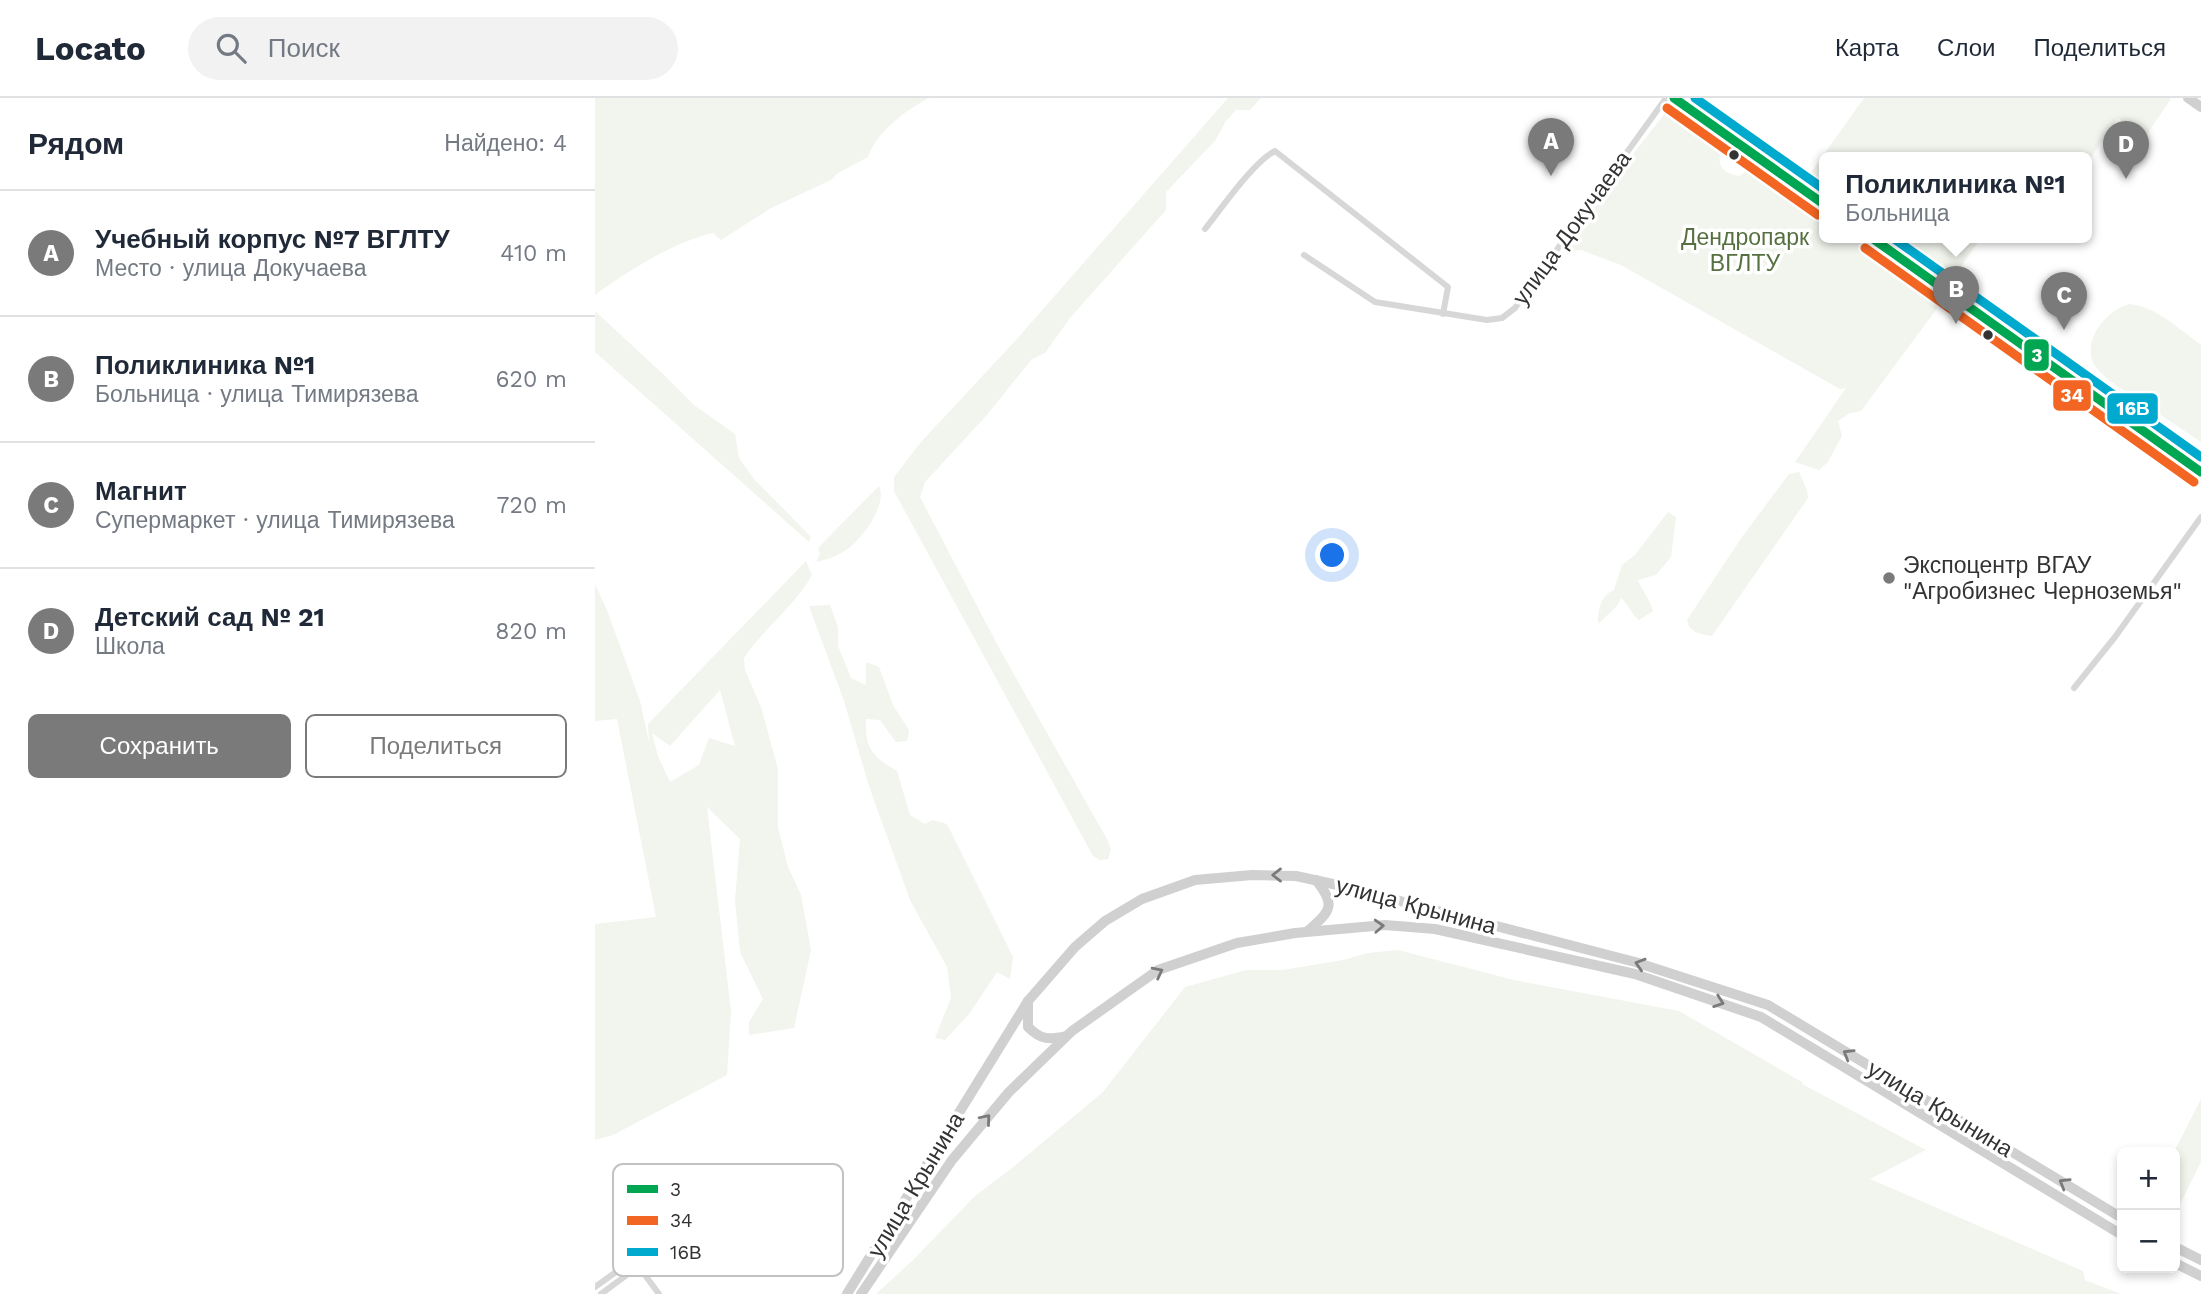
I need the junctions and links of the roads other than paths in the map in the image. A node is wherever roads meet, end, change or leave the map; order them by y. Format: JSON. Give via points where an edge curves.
{"nodes":[{"id":1,"x":1667,"y":98,"type":"edge"},
{"id":2,"x":1674,"y":98,"type":"edge"},
{"id":3,"x":2189,"y":98,"type":"edge"},
{"id":4,"x":2201,"y":107,"type":"edge"},
{"id":5,"x":1819,"y":201,"type":"edge"},
{"id":6,"x":1205,"y":229,"type":"dead end"},
{"id":7,"x":1879,"y":243,"type":"edge"},
{"id":8,"x":1304,"y":255,"type":"dead end"},
{"id":9,"x":1443,"y":314,"type":"junction"},
{"id":10,"x":2201,"y":472,"type":"edge"},
{"id":11,"x":2201,"y":517,"type":"edge"},
{"id":12,"x":2074,"y":688,"type":"dead end"},
{"id":13,"x":1316,"y":880,"type":"junction"},
{"id":14,"x":1307,"y":932,"type":"junction"},
{"id":15,"x":1028,"y":1001,"type":"junction"},
{"id":16,"x":1066,"y":1036,"type":"junction"},
{"id":17,"x":2117,"y":1215,"type":"edge"},
{"id":18,"x":2117,"y":1232,"type":"edge"},
{"id":19,"x":2180,"y":1250,"type":"edge"},
{"id":20,"x":2201,"y":1260,"type":"edge"},
{"id":21,"x":2180,"y":1266,"type":"edge"},
{"id":22,"x":613,"y":1274,"type":"edge"},
{"id":23,"x":625,"y":1276,"type":"edge"},
{"id":24,"x":641,"y":1276,"type":"edge"},
{"id":25,"x":646,"y":1276,"type":"edge"},
{"id":26,"x":2201,"y":1276,"type":"edge"},
{"id":27,"x":649,"y":1280,"type":"junction"},
{"id":28,"x":595,"y":1287,"type":"edge"},
{"id":29,"x":601,"y":1294,"type":"edge"},
{"id":30,"x":659,"y":1294,"type":"edge"},
{"id":31,"x":848,"y":1294,"type":"edge"},
{"id":32,"x":861,"y":1294,"type":"edge"}],
"edges":[{"from":1,"to":9,"type":"street","name":"улица Докучаева","via":[[1515,308],[1502,318],[1487,320]]},
{"from":2,"to":5,"type":"main road"},
{"from":3,"to":4,"type":"main road"},
{"from":6,"to":9,"type":"street","via":[[1275,151],[1448,286]]},
{"from":7,"to":10,"type":"main road"},
{"from":8,"to":9,"type":"street","name":"улица Докучаева","via":[[1375,302]]},
{"from":11,"to":12,"type":"street"},
{"from":13,"to":14,"type":"main road","via":[[1327,894],[1329,906]]},
{"from":13,"to":15,"type":"main road","name":"улица Крынина","one_way":true,"via":[[1252,875],[1195,880],[1142,900],[1105,920]]},
{"from":17,"to":13,"type":"main road","name":"улица Крынина","one_way":true,"via":[[1768,1005],[1635,962]]},
{"from":16,"to":14,"type":"main road","name":"улица Крынина","one_way":true,"via":[[1158,970],[1237,943]]},
{"from":14,"to":18,"type":"main road","name":"улица Крынина","one_way":true,"via":[[1385,925],[1435,929],[1635,974],[1761,1017]]},
{"from":15,"to":16,"type":"main road","via":[[1028,1027],[1039,1038]]},
{"from":15,"to":31,"type":"main road","name":"улица Крынина"},
{"from":32,"to":16,"type":"main road","name":"улица Крынина","one_way":true,"via":[[952,1160],[1009,1092]]},
{"from":19,"to":20,"type":"main road"},
{"from":21,"to":26,"type":"main road"},
{"from":22,"to":28,"type":"street"},
{"from":23,"to":29,"type":"street"},
{"from":24,"to":27,"type":"street"},
{"from":25,"to":27,"type":"street"},
{"from":27,"to":30,"type":"street"}]}
